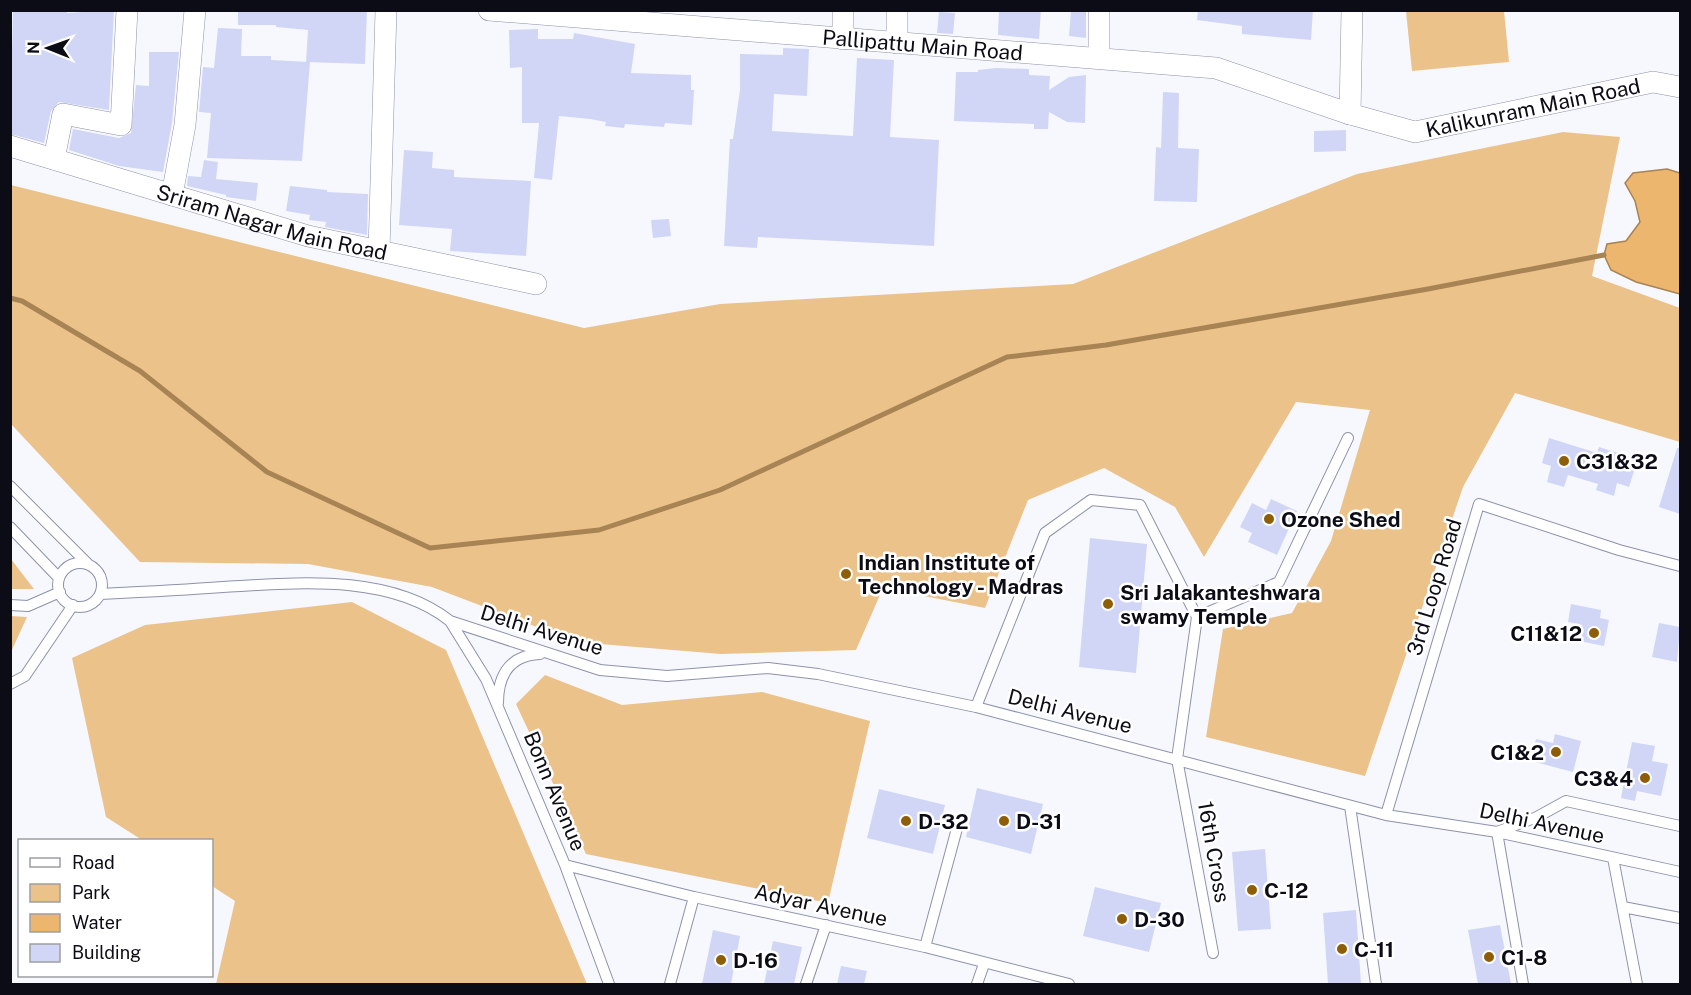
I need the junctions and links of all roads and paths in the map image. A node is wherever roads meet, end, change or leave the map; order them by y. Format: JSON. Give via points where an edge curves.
{"nodes":[{"id":1,"x":127,"y":10,"type":"edge"},
{"id":2,"x":195,"y":10,"type":"edge"},
{"id":3,"x":489,"y":10,"type":"edge"},
{"id":4,"x":843,"y":10,"type":"edge"},
{"id":5,"x":897,"y":10,"type":"edge"},
{"id":6,"x":1099,"y":10,"type":"edge"},
{"id":7,"x":1352,"y":10,"type":"edge"},
{"id":8,"x":385,"y":11,"type":"edge"},
{"id":9,"x":663,"y":18,"type":"edge"},
{"id":10,"x":843,"y":39,"type":"junction"},
{"id":11,"x":897,"y":43,"type":"junction"},
{"id":12,"x":1099,"y":58,"type":"junction"},
{"id":13,"x":1680,"y":87,"type":"edge"},
{"id":14,"x":1350,"y":114,"type":"junction"},
{"id":15,"x":10,"y":146,"type":"edge"},
{"id":16,"x":54,"y":159,"type":"junction"},
{"id":17,"x":172,"y":195,"type":"junction"},
{"id":18,"x":380,"y":251,"type":"junction"},
{"id":19,"x":536,"y":284,"type":"dead end"},
{"id":20,"x":1348,"y":438,"type":"dead end"},
{"id":21,"x":10,"y":486,"type":"edge"},
{"id":22,"x":10,"y":527,"type":"edge"},
{"id":23,"x":89,"y":565,"type":"junction"},
{"id":24,"x":1680,"y":566,"type":"edge"},
{"id":25,"x":59,"y":578,"type":"junction"},
{"id":26,"x":60,"y":592,"type":"junction"},
{"id":27,"x":100,"y":594,"type":"junction"},
{"id":28,"x":10,"y":604,"type":"edge"},
{"id":29,"x":73,"y":605,"type":"junction"},
{"id":30,"x":1197,"y":617,"type":"junction"},
{"id":31,"x":450,"y":621,"type":"junction"},
{"id":32,"x":548,"y":654,"type":"junction"},
{"id":33,"x":10,"y":684,"type":"edge"},
{"id":34,"x":498,"y":706,"type":"junction"},
{"id":35,"x":976,"y":707,"type":"junction"},
{"id":36,"x":1177,"y":759,"type":"junction"},
{"id":37,"x":1350,"y":806,"type":"junction"},
{"id":38,"x":1386,"y":815,"type":"junction"},
{"id":39,"x":959,"y":821,"type":"dead end"},
{"id":40,"x":1680,"y":826,"type":"edge"},
{"id":41,"x":1497,"y":832,"type":"junction"},
{"id":42,"x":1613,"y":858,"type":"junction"},
{"id":43,"x":565,"y":865,"type":"junction"},
{"id":44,"x":1680,"y":872,"type":"edge"},
{"id":45,"x":694,"y":897,"type":"junction"},
{"id":46,"x":1623,"y":907,"type":"junction"},
{"id":47,"x":1680,"y":918,"type":"edge"},
{"id":48,"x":825,"y":925,"type":"junction"},
{"id":49,"x":925,"y":947,"type":"junction"},
{"id":50,"x":1213,"y":953,"type":"dead end"},
{"id":51,"x":984,"y":964,"type":"junction"},
{"id":52,"x":609,"y":984,"type":"edge"},
{"id":53,"x":670,"y":984,"type":"edge"},
{"id":54,"x":806,"y":984,"type":"edge"},
{"id":55,"x":977,"y":984,"type":"edge"},
{"id":56,"x":1069,"y":984,"type":"edge"},
{"id":57,"x":1376,"y":984,"type":"edge"},
{"id":58,"x":1523,"y":984,"type":"edge"},
{"id":59,"x":1636,"y":984,"type":"edge"}],
"edges":[{"from":1,"to":16,"type":"street","via":[[121,125],[63,114]]},
{"from":2,"to":17,"type":"street","via":[[185,125]]},
{"from":3,"to":9,"type":"street","name":"Pallipattu Main Road"},
{"from":4,"to":10,"type":"street"},
{"from":5,"to":11,"type":"street"},
{"from":6,"to":12,"type":"street"},
{"from":7,"to":14,"type":"street"},
{"from":8,"to":18,"type":"street"},
{"from":9,"to":10,"type":"street","name":"Pallipattu Main Road"},
{"from":10,"to":11,"type":"street","name":"Pallipattu Main Road"},
{"from":11,"to":12,"type":"street","name":"Pallipattu Main Road"},
{"from":12,"to":14,"type":"street","name":"Pallipattu Main Road","via":[[1216,68]]},
{"from":13,"to":14,"type":"street","name":"Kalikunram Main Road","via":[[1653,82],[1415,132]]},
{"from":15,"to":16,"type":"street","name":"Sriram Nagar Main Road"},
{"from":16,"to":17,"type":"street","name":"Sriram Nagar Main Road"},
{"from":17,"to":18,"type":"street","name":"Sriram Nagar Main Road","via":[[308,236]]},
{"from":18,"to":19,"type":"street","name":"Sriram Nagar Main Road"},
{"from":20,"to":30,"type":"lane","via":[[1279,582]]},
{"from":21,"to":23,"type":"lane"},
{"from":22,"to":25,"type":"lane"},
{"from":23,"to":25,"type":"lane","via":[[68,567]]},
{"from":23,"to":27,"type":"lane","via":[[101,581]]},
{"from":24,"to":38,"type":"lane","name":"3rd Loop Road","via":[[1479,504]]},
{"from":25,"to":26,"type":"lane"},
{"from":26,"to":28,"type":"lane","via":[[28,606]]},
{"from":26,"to":29,"type":"lane"},
{"from":27,"to":29,"type":"lane","via":[[91,604]]},
{"from":27,"to":31,"type":"lane","via":[[304,583],[367,587],[433,608]]},
{"from":29,"to":33,"type":"lane","via":[[25,676]]},
{"from":30,"to":35,"type":"lane","via":[[1140,505],[1091,500],[1045,533]]},
{"from":30,"to":36,"type":"lane","name":"16th Cross"},
{"from":31,"to":32,"type":"lane","name":"Delhi Avenue"},
{"from":31,"to":34,"type":"lane","name":"Bonn Avenue"},
{"from":32,"to":34,"type":"lane","via":[[525,655],[507,668]]},
{"from":32,"to":35,"type":"lane","name":"Delhi Avenue","via":[[600,670],[667,676],[734,669],[798,671]]},
{"from":34,"to":43,"type":"lane","name":"Bonn Avenue"},
{"from":35,"to":36,"type":"lane","name":"Delhi Avenue"},
{"from":36,"to":37,"type":"lane","name":"Delhi Avenue"},
{"from":36,"to":50,"type":"lane","name":"16th Cross"},
{"from":37,"to":38,"type":"lane","name":"Delhi Avenue"},
{"from":37,"to":57,"type":"lane"},
{"from":38,"to":41,"type":"lane","name":"Delhi Avenue"},
{"from":39,"to":49,"type":"lane"},
{"from":40,"to":41,"type":"lane","via":[[1566,801]]},
{"from":41,"to":42,"type":"lane","name":"Delhi Avenue"},
{"from":41,"to":58,"type":"lane"},
{"from":42,"to":44,"type":"lane","name":"Delhi Avenue"},
{"from":42,"to":46,"type":"lane"},
{"from":43,"to":45,"type":"lane","name":"Adyar Avenue"},
{"from":43,"to":52,"type":"lane","name":"Bonn Avenue"},
{"from":45,"to":48,"type":"lane","name":"Adyar Avenue"},
{"from":45,"to":53,"type":"lane"},
{"from":46,"to":47,"type":"lane"},
{"from":46,"to":59,"type":"lane"},
{"from":48,"to":49,"type":"lane","name":"Adyar Avenue"},
{"from":48,"to":54,"type":"lane"},
{"from":49,"to":51,"type":"lane","name":"Adyar Avenue"},
{"from":51,"to":55,"type":"lane"},
{"from":51,"to":56,"type":"lane","name":"Adyar Avenue"}]}
